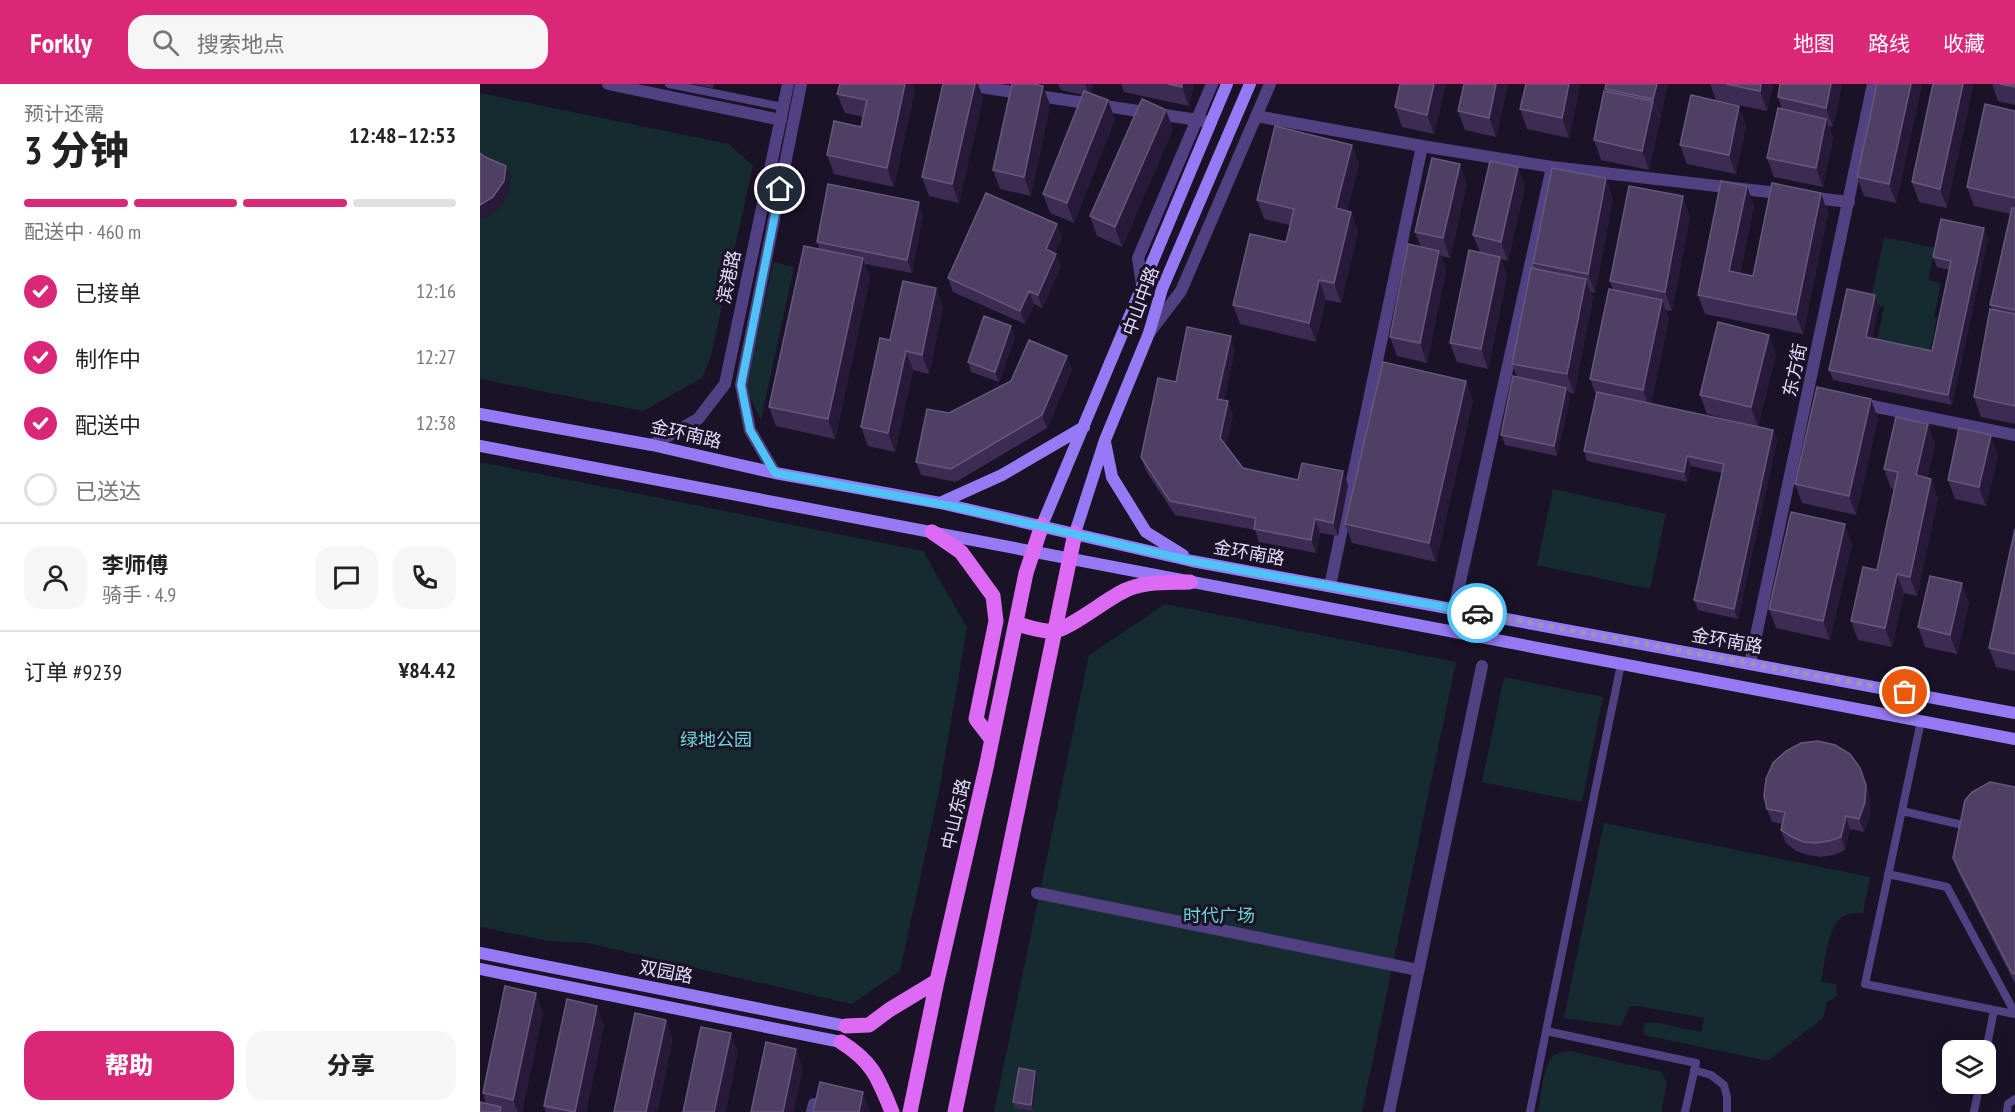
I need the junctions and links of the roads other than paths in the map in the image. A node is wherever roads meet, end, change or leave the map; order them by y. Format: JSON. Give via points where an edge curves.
{"nodes":[{"id":1,"x":608,"y":84,"type":"edge"},
{"id":2,"x":669,"y":84,"type":"edge"},
{"id":3,"x":788,"y":84,"type":"edge"},
{"id":4,"x":801,"y":84,"type":"edge"},
{"id":5,"x":964,"y":84,"type":"edge"},
{"id":6,"x":1212,"y":84,"type":"edge"},
{"id":7,"x":1227,"y":84,"type":"edge"},
{"id":8,"x":1250,"y":84,"type":"edge"},
{"id":9,"x":1269,"y":84,"type":"edge"},
{"id":10,"x":1874,"y":84,"type":"edge"},
{"id":11,"x":994,"y":86,"type":"edge"},
{"id":12,"x":782,"y":114,"type":"junction"},
{"id":13,"x":1257,"y":116,"type":"junction"},
{"id":14,"x":1197,"y":120,"type":"junction"},
{"id":15,"x":1211,"y":122,"type":"junction"},
{"id":16,"x":1422,"y":146,"type":"junction"},
{"id":17,"x":1552,"y":167,"type":"junction"},
{"id":18,"x":1849,"y":201,"type":"junction"},
{"id":19,"x":1159,"y":211,"type":"junction"},
{"id":20,"x":1192,"y":221,"type":"junction"},
{"id":21,"x":1167,"y":228,"type":"junction"},
{"id":22,"x":1203,"y":238,"type":"junction"},
{"id":23,"x":1142,"y":285,"type":"junction"},
{"id":24,"x":1149,"y":333,"type":"junction"},
{"id":25,"x":1843,"y":400,"type":"edge"},
{"id":26,"x":480,"y":414,"type":"edge"},
{"id":27,"x":1084,"y":428,"type":"junction"},
{"id":28,"x":2015,"y":435,"type":"edge"},
{"id":29,"x":1105,"y":440,"type":"junction"},
{"id":30,"x":652,"y":444,"type":"junction"},
{"id":31,"x":480,"y":446,"type":"edge"},
{"id":32,"x":775,"y":473,"type":"junction"},
{"id":33,"x":940,"y":503,"type":"junction"},
{"id":34,"x":1042,"y":525,"type":"junction"},
{"id":35,"x":932,"y":532,"type":"junction"},
{"id":36,"x":1075,"y":533,"type":"junction"},
{"id":37,"x":1034,"y":551,"type":"junction"},
{"id":38,"x":1069,"y":558,"type":"junction"},
{"id":39,"x":1192,"y":561,"type":"junction"},
{"id":40,"x":1190,"y":582,"type":"junction"},
{"id":41,"x":1330,"y":586,"type":"junction"},
{"id":42,"x":1454,"y":609,"type":"junction"},
{"id":43,"x":1016,"y":624,"type":"junction"},
{"id":44,"x":1053,"y":631,"type":"junction"},
{"id":45,"x":1621,"y":664,"type":"junction"},
{"id":46,"x":1750,"y":664,"type":"junction"},
{"id":47,"x":1482,"y":666,"type":"dead end"},
{"id":48,"x":2015,"y":713,"type":"edge"},
{"id":49,"x":1921,"y":721,"type":"junction"},
{"id":50,"x":2015,"y":739,"type":"edge"},
{"id":51,"x":992,"y":740,"type":"junction"},
{"id":52,"x":1902,"y":811,"type":"junction"},
{"id":53,"x":1967,"y":826,"type":"edge"},
{"id":54,"x":1888,"y":874,"type":"junction"},
{"id":55,"x":1037,"y":893,"type":"dead end"},
{"id":56,"x":480,"y":953,"type":"edge"},
{"id":57,"x":480,"y":969,"type":"edge"},
{"id":58,"x":1418,"y":970,"type":"junction"},
{"id":59,"x":937,"y":981,"type":"junction"},
{"id":60,"x":1994,"y":1010,"type":"junction"},
{"id":61,"x":2015,"y":1014,"type":"edge"},
{"id":62,"x":846,"y":1026,"type":"joint"},
{"id":63,"x":1546,"y":1031,"type":"junction"},
{"id":64,"x":1988,"y":1040,"type":"edge"},
{"id":65,"x":841,"y":1042,"type":"joint"},
{"id":66,"x":1694,"y":1070,"type":"junction"},
{"id":67,"x":1978,"y":1094,"type":"edge"},
{"id":68,"x":2015,"y":1099,"type":"edge"},
{"id":69,"x":892,"y":1112,"type":"edge"},
{"id":70,"x":910,"y":1112,"type":"edge"},
{"id":71,"x":955,"y":1112,"type":"edge"},
{"id":72,"x":1389,"y":1112,"type":"edge"},
{"id":73,"x":1530,"y":1112,"type":"edge"},
{"id":74,"x":1685,"y":1112,"type":"edge"},
{"id":75,"x":1726,"y":1112,"type":"edge"},
{"id":76,"x":1974,"y":1112,"type":"edge"},
{"id":77,"x":2007,"y":1112,"type":"edge"}],
"edges":[{"from":1,"to":12,"type":"street"},
{"from":2,"to":12,"type":"lane"},
{"from":3,"to":12,"type":"street","name":"滨港路"},
{"from":4,"to":32,"type":"street","name":"滨港路","via":[[741,385],[750,430]]},
{"from":5,"to":11,"type":"street"},
{"from":6,"to":14,"type":"street"},
{"from":7,"to":15,"type":"main road","name":"中山中路"},
{"from":8,"to":20,"type":"main road","name":"中山中路"},
{"from":9,"to":13,"type":"street"},
{"from":10,"to":18,"type":"street","name":"东方街"},
{"from":11,"to":14,"type":"street"},
{"from":12,"to":30,"type":"street","name":"滨港路","via":[[725,384],[698,419]]},
{"from":13,"to":16,"type":"street"},
{"from":13,"to":22,"type":"street"},
{"from":14,"to":15,"type":"street"},
{"from":14,"to":19,"type":"street"},
{"from":15,"to":21,"type":"main road","name":"中山中路"},
{"from":16,"to":17,"type":"street"},
{"from":16,"to":41,"type":"street"},
{"from":17,"to":18,"type":"street"},
{"from":17,"to":42,"type":"street"},
{"from":18,"to":46,"type":"street","name":"东方街","via":[[1815,394]]},
{"from":19,"to":21,"type":"street"},
{"from":19,"to":23,"type":"street","via":[[1138,258]]},
{"from":20,"to":22,"type":"street"},
{"from":20,"to":24,"type":"main road","name":"中山中路","via":[[1162,289]]},
{"from":21,"to":23,"type":"main road","name":"中山中路"},
{"from":22,"to":24,"type":"street","via":[[1181,291]]},
{"from":23,"to":27,"type":"main road","name":"中山中路"},
{"from":24,"to":29,"type":"main road","name":"中山中路"},
{"from":25,"to":28,"type":"street"},
{"from":26,"to":30,"type":"main road","name":"金环南路"},
{"from":27,"to":33,"type":"main road","via":[[1002,476]]},
{"from":27,"to":34,"type":"main road","name":"中山中路"},
{"from":29,"to":36,"type":"main road","name":"中山中路"},
{"from":29,"to":39,"type":"main road","via":[[1112,477],[1146,532]]},
{"from":30,"to":32,"type":"main road","name":"金环南路"},
{"from":31,"to":35,"type":"main road"},
{"from":32,"to":33,"type":"main road","name":"金环南路"},
{"from":33,"to":34,"type":"main road","name":"金环南路"},
{"from":34,"to":36,"type":"main road","name":"金环南路"},
{"from":34,"to":37,"type":"main road","name":"中山东路"},
{"from":35,"to":37,"type":"main road"},
{"from":35,"to":51,"type":"main road","via":[[961,552],[993,596],[996,621],[976,719]]},
{"from":36,"to":38,"type":"main road"},
{"from":36,"to":39,"type":"main road","name":"金环南路"},
{"from":37,"to":38,"type":"main road"},
{"from":37,"to":43,"type":"main road","name":"中山东路"},
{"from":38,"to":40,"type":"main road"},
{"from":38,"to":44,"type":"main road"},
{"from":39,"to":41,"type":"main road","name":"金环南路"},
{"from":40,"to":44,"type":"main road","via":[[1127,589]]},
{"from":40,"to":45,"type":"main road"},
{"from":41,"to":42,"type":"main road","name":"金环南路"},
{"from":42,"to":46,"type":"main road","name":"金环南路"},
{"from":43,"to":44,"type":"main road"},
{"from":43,"to":51,"type":"main road","name":"中山东路"},
{"from":44,"to":71,"type":"main road"},
{"from":45,"to":49,"type":"main road"},
{"from":45,"to":63,"type":"lane"},
{"from":46,"to":48,"type":"main road","name":"金环南路"},
{"from":47,"to":58,"type":"street"},
{"from":49,"to":50,"type":"main road"},
{"from":49,"to":52,"type":"lane"},
{"from":51,"to":59,"type":"main road","name":"中山东路"},
{"from":52,"to":53,"type":"lane"},
{"from":52,"to":54,"type":"lane"},
{"from":54,"to":60,"type":"lane","via":[[1865,984]]},
{"from":54,"to":61,"type":"lane","via":[[1947,887]]},
{"from":55,"to":58,"type":"street"},
{"from":56,"to":62,"type":"main road","name":"双园路"},
{"from":57,"to":65,"type":"main road","name":"双园路"},
{"from":58,"to":72,"type":"street"},
{"from":59,"to":62,"type":"main road","via":[[869,1025]]},
{"from":59,"to":70,"type":"main road","name":"中山东路"},
{"from":60,"to":61,"type":"lane"},
{"from":60,"to":64,"type":"lane"},
{"from":63,"to":66,"type":"lane","via":[[1696,1063]]},
{"from":63,"to":73,"type":"lane"},
{"from":65,"to":69,"type":"main road","via":[[861,1054],[872,1069]]},
{"from":66,"to":74,"type":"lane"},
{"from":66,"to":75,"type":"lane","via":[[1711,1075],[1724,1085]]},
{"from":67,"to":76,"type":"lane"},
{"from":68,"to":77,"type":"lane","via":[[2008,1104]]}]}
